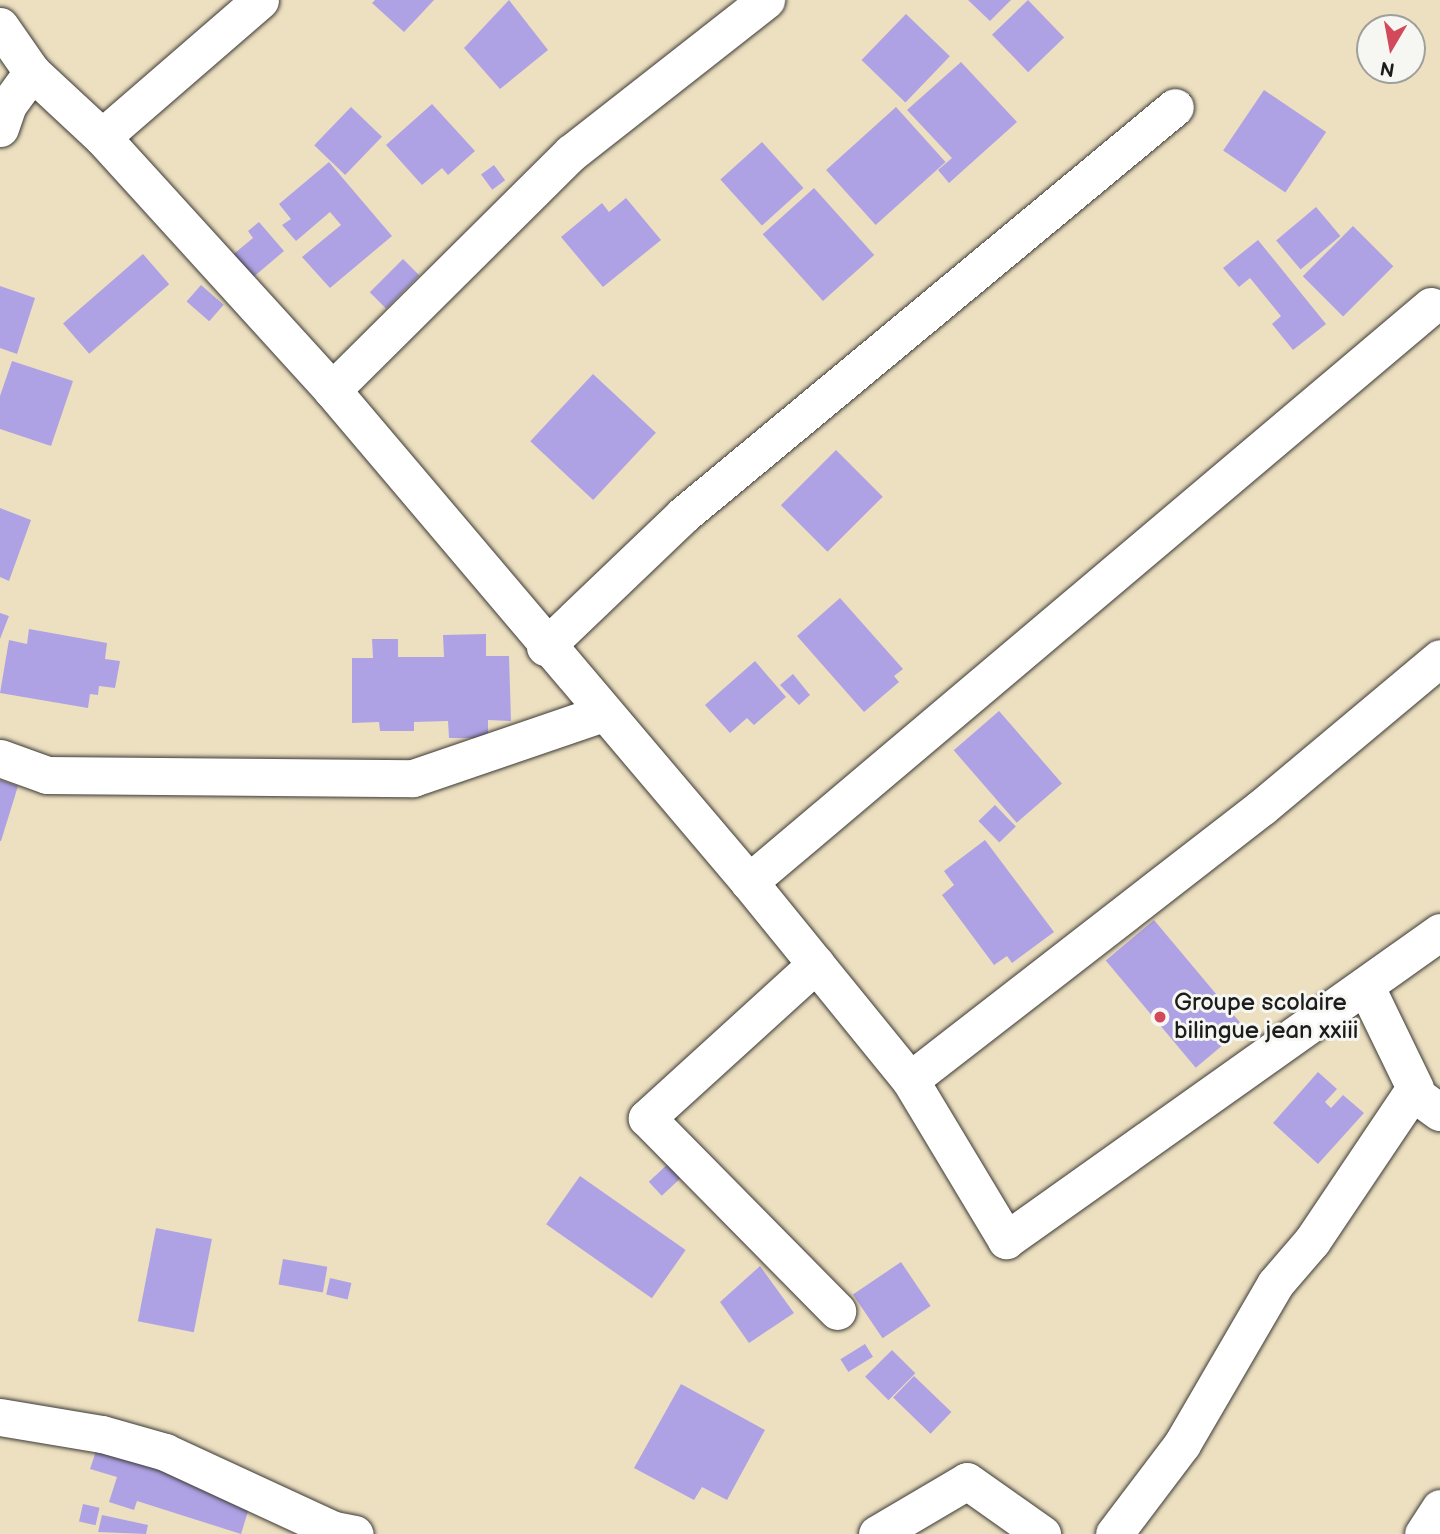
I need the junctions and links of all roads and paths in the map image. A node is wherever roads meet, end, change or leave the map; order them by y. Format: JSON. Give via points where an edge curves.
{"nodes":[{"id":1,"x":260,"y":0,"type":"edge"},
{"id":2,"x":766,"y":0,"type":"edge"},
{"id":3,"x":0,"y":26,"type":"edge"},
{"id":4,"x":32,"y":72,"type":"junction"},
{"id":5,"x":1175,"y":107,"type":"dead end"},
{"id":6,"x":0,"y":128,"type":"edge"},
{"id":7,"x":102,"y":137,"type":"junction"},
{"id":8,"x":1430,"y":306,"type":"dead end"},
{"id":9,"x":332,"y":390,"type":"junction"},
{"id":10,"x":545,"y":647,"type":"junction"},
{"id":11,"x":1440,"y":658,"type":"edge"},
{"id":12,"x":603,"y":713,"type":"junction"},
{"id":13,"x":0,"y":758,"type":"edge"},
{"id":14,"x":749,"y":882,"type":"junction"},
{"id":15,"x":1440,"y":932,"type":"edge"},
{"id":16,"x":816,"y":964,"type":"junction"},
{"id":17,"x":1365,"y":985,"type":"junction"},
{"id":18,"x":911,"y":1080,"type":"junction"},
{"id":19,"x":1426,"y":1102,"type":"edge"},
{"id":20,"x":837,"y":1311,"type":"dead end"},
{"id":21,"x":0,"y":1417,"type":"edge"},
{"id":22,"x":1440,"y":1508,"type":"edge"},
{"id":23,"x":355,"y":1534,"type":"edge"},
{"id":24,"x":877,"y":1534,"type":"edge"},
{"id":25,"x":1042,"y":1534,"type":"edge"},
{"id":26,"x":1114,"y":1534,"type":"edge"},
{"id":27,"x":1423,"y":1534,"type":"edge"}],
"edges":[{"from":1,"to":7,"type":"street"},
{"from":2,"to":9,"type":"street","via":[[571,153]]},
{"from":3,"to":4,"type":"street"},
{"from":4,"to":6,"type":"street","via":[[8,105]]},
{"from":4,"to":7,"type":"street"},
{"from":5,"to":10,"type":"street","via":[[683,515]]},
{"from":7,"to":9,"type":"street"},
{"from":8,"to":14,"type":"street"},
{"from":9,"to":10,"type":"street"},
{"from":10,"to":12,"type":"street"},
{"from":11,"to":18,"type":"street","via":[[1262,807]]},
{"from":12,"to":13,"type":"street","via":[[413,778],[47,775]]},
{"from":12,"to":14,"type":"street"},
{"from":14,"to":16,"type":"street"},
{"from":15,"to":17,"type":"street"},
{"from":16,"to":18,"type":"street"},
{"from":16,"to":20,"type":"street","via":[[647,1118]]},
{"from":17,"to":18,"type":"street","via":[[1006,1240]]},
{"from":17,"to":19,"type":"street"},
{"from":19,"to":26,"type":"street","via":[[1275,1284],[1182,1444]]},
{"from":21,"to":23,"type":"street","via":[[102,1434],[164,1452],[334,1530]]},
{"from":22,"to":27,"type":"street"},
{"from":24,"to":25,"type":"street","via":[[967,1481]]}]}
